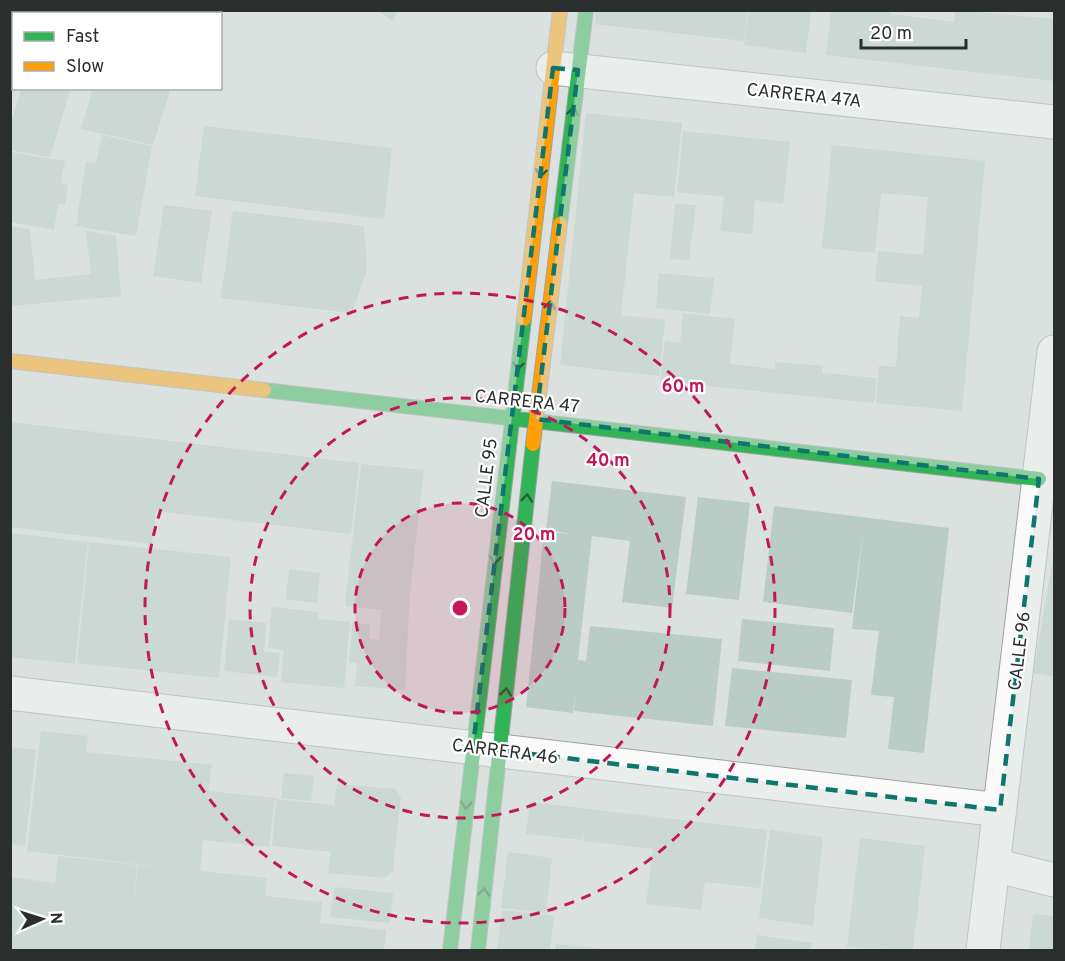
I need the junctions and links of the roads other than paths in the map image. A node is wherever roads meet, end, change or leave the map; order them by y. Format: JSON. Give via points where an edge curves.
{"nodes":[{"id":1,"x":560,"y":10,"type":"edge"},
{"id":2,"x":586,"y":10,"type":"edge"},
{"id":3,"x":566,"y":69,"type":"junction"},
{"id":4,"x":1054,"y":122,"type":"edge"},
{"id":5,"x":1054,"y":352,"type":"edge"},
{"id":6,"x":10,"y":361,"type":"edge"},
{"id":7,"x":512,"y":417,"type":"junction"},
{"id":8,"x":536,"y":420,"type":"junction"},
{"id":9,"x":1039,"y":479,"type":"junction"},
{"id":10,"x":10,"y":693,"type":"edge"},
{"id":11,"x":486,"y":749,"type":"junction"},
{"id":12,"x":1000,"y":810,"type":"junction"},
{"id":13,"x":994,"y":866,"type":"junction"},
{"id":14,"x":1054,"y":880,"type":"edge"},
{"id":15,"x":450,"y":951,"type":"edge"},
{"id":16,"x":478,"y":951,"type":"edge"},
{"id":17,"x":983,"y":951,"type":"edge"}],
"edges":[{"from":1,"to":3,"type":"street","name":"CALLE 95"},
{"from":2,"to":3,"type":"street","name":"CALLE 95"},
{"from":3,"to":4,"type":"street","name":"CARRERA 47A"},
{"from":3,"to":7,"type":"street","name":"CALLE 95","one_way":true},
{"from":8,"to":3,"type":"street","name":"CALLE 95","one_way":true},
{"from":5,"to":9,"type":"street","name":"CALLE 96"},
{"from":6,"to":7,"type":"street","name":"CARRERA 47"},
{"from":7,"to":8,"type":"street","name":"CARRERA 47"},
{"from":7,"to":11,"type":"street","name":"CALLE 95","one_way":true},
{"from":8,"to":9,"type":"street","name":"CARRERA 47"},
{"from":11,"to":8,"type":"street","name":"CALLE 95","one_way":true},
{"from":9,"to":12,"type":"street","name":"CALLE 96"},
{"from":10,"to":11,"type":"street","name":"CARRERA 46"},
{"from":11,"to":12,"type":"street","name":"CARRERA 46"},
{"from":11,"to":15,"type":"street","name":"CALLE 95","one_way":true},
{"from":16,"to":11,"type":"street","name":"CALLE 95","one_way":true},
{"from":12,"to":13,"type":"street","name":"CALLE 96"},
{"from":13,"to":14,"type":"street"},
{"from":13,"to":17,"type":"street","name":"CALLE 96"}]}
